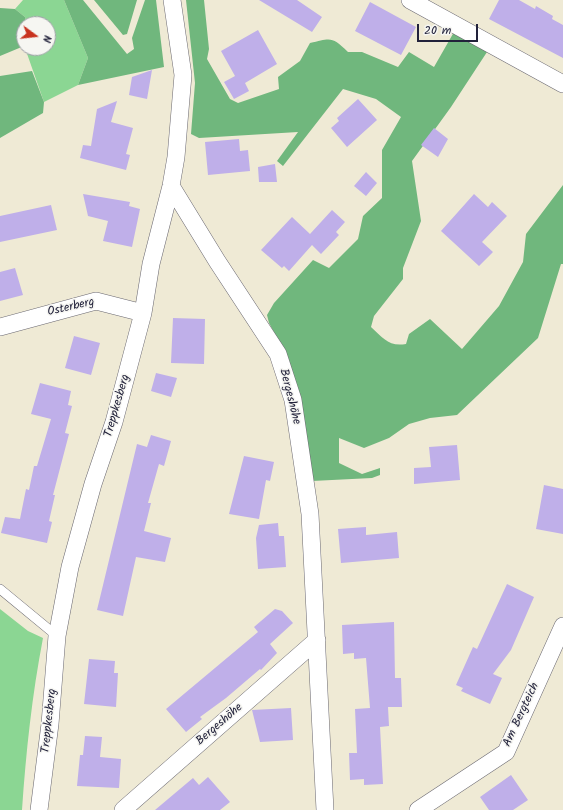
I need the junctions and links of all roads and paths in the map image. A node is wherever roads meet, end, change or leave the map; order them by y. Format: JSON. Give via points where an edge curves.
{"nodes":[{"id":1,"x":172,"y":0,"type":"edge"},
{"id":2,"x":410,"y":0,"type":"edge"},
{"id":3,"x":563,"y":84,"type":"edge"},
{"id":4,"x":171,"y":186,"type":"junction"},
{"id":5,"x":143,"y":313,"type":"junction"},
{"id":6,"x":0,"y":327,"type":"edge"},
{"id":7,"x":0,"y":589,"type":"edge"},
{"id":8,"x":563,"y":626,"type":"edge"},
{"id":9,"x":58,"y":636,"type":"junction"},
{"id":10,"x":317,"y":640,"type":"junction"},
{"id":11,"x":39,"y":810,"type":"edge"},
{"id":12,"x":123,"y":810,"type":"edge"},
{"id":13,"x":325,"y":810,"type":"edge"},
{"id":14,"x":418,"y":810,"type":"edge"}],
"edges":[{"from":1,"to":4,"type":"street","name":"Treppkesberg","via":[[183,75]]},
{"from":2,"to":3,"type":"street"},
{"from":4,"to":5,"type":"street","name":"Treppkesberg","via":[[151,264]]},
{"from":4,"to":10,"type":"street","name":"Bergeshöhe","via":[[278,354],[292,400],[310,514]]},
{"from":5,"to":6,"type":"street","name":"Osterberg","via":[[96,301]]},
{"from":5,"to":9,"type":"street","name":"Treppkesberg","via":[[114,422],[93,484],[70,567]]},
{"from":7,"to":9,"type":"lane"},
{"from":8,"to":14,"type":"street","name":"Am Bergteich","via":[[506,752]]},
{"from":9,"to":11,"type":"street","name":"Treppkesberg"},
{"from":10,"to":12,"type":"street","name":"Bergeshöhe"},
{"from":10,"to":13,"type":"street","name":"Bergeshöhe"}]}
